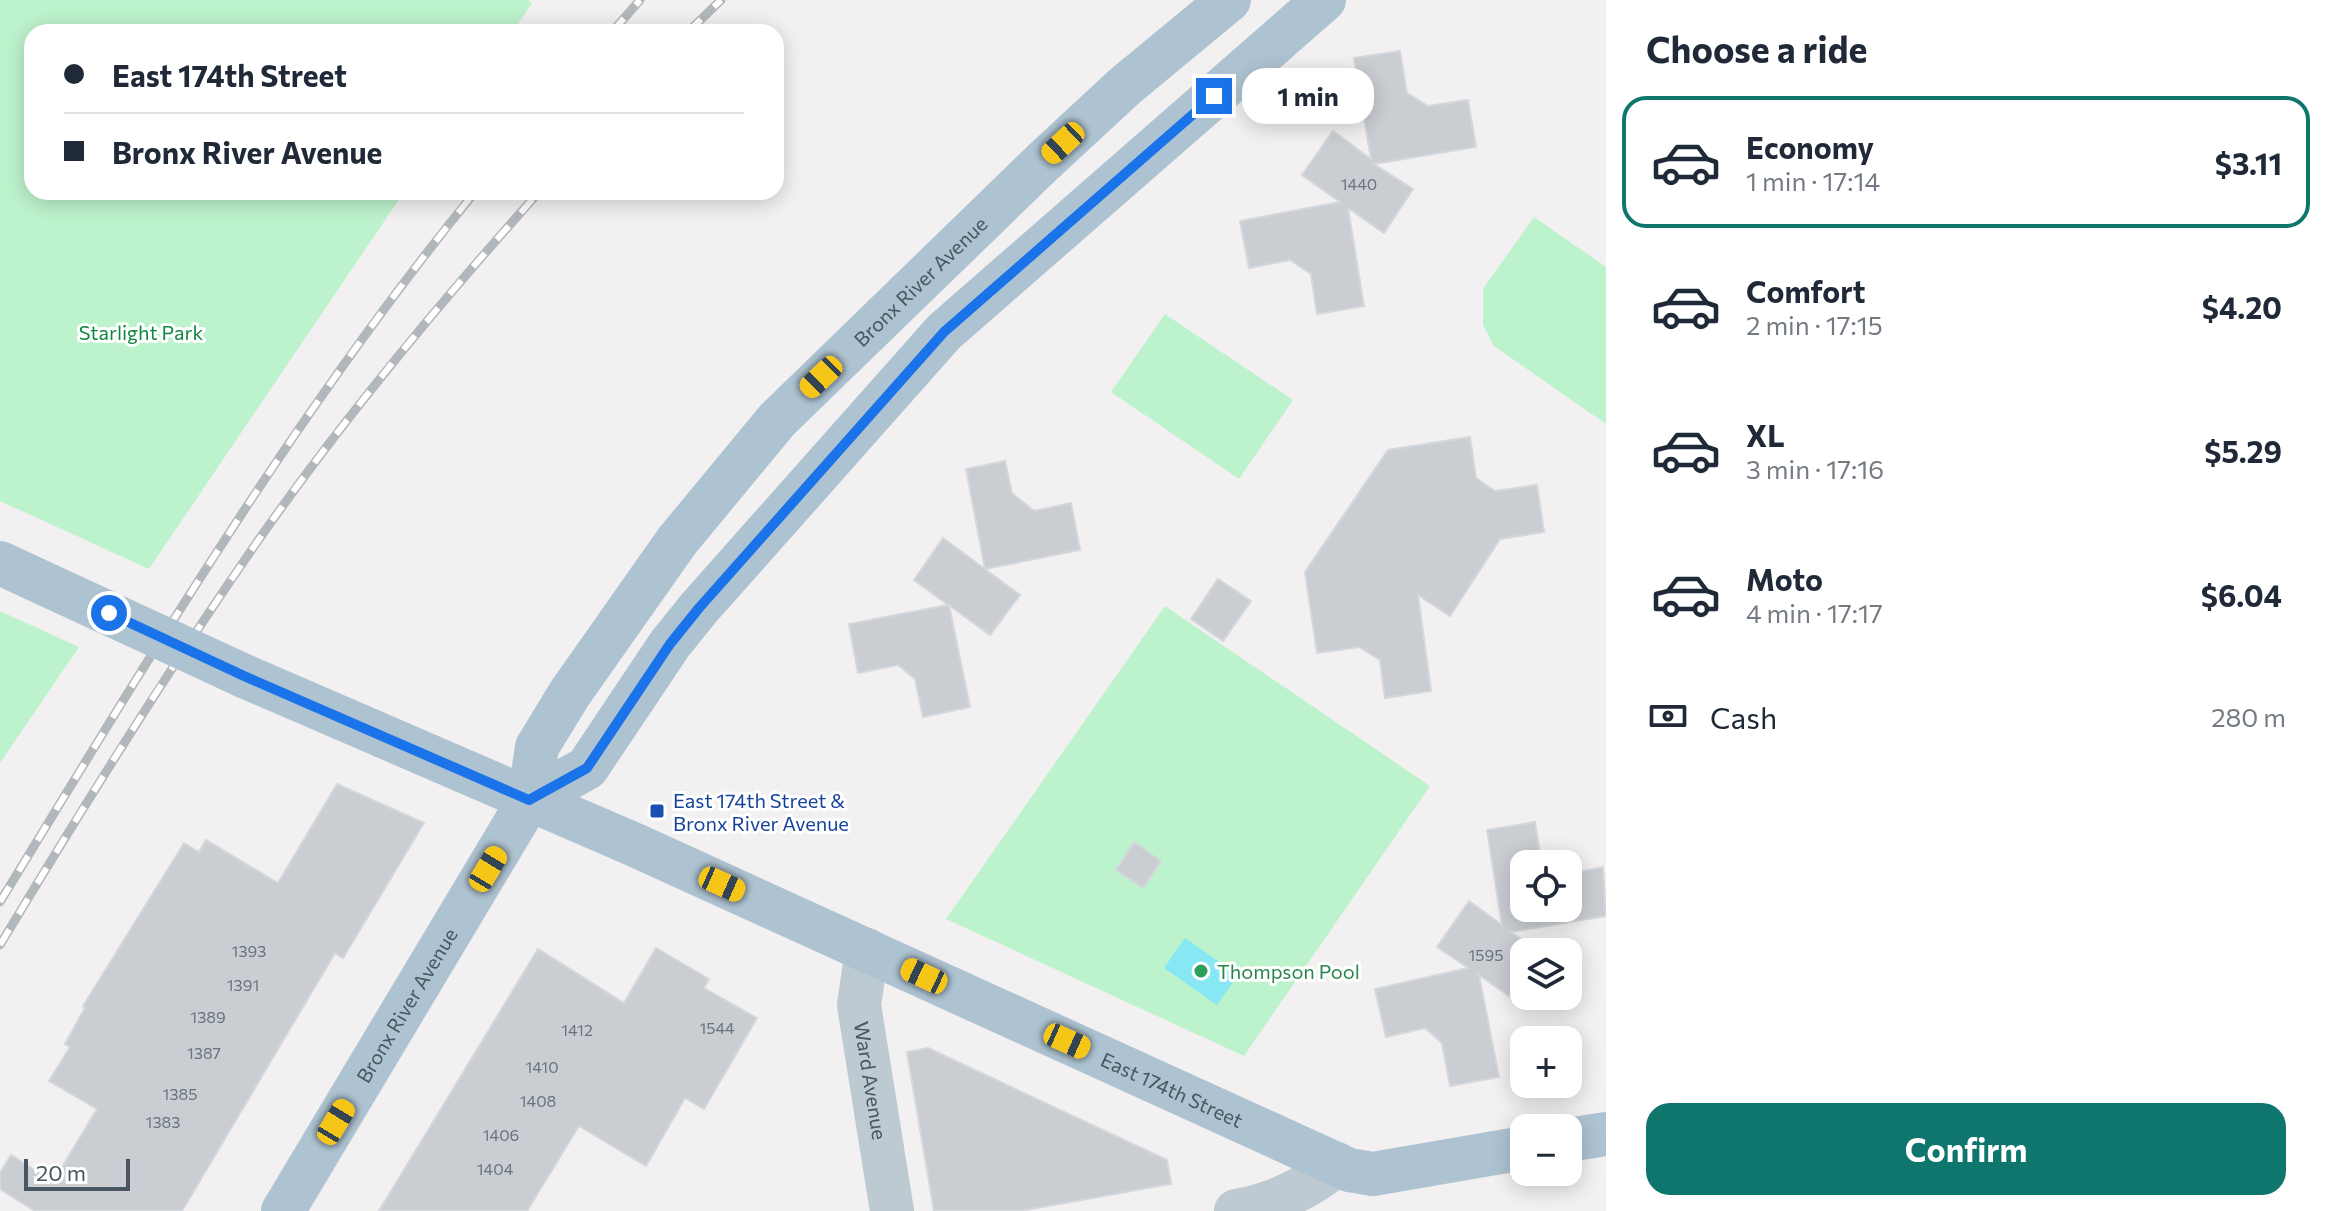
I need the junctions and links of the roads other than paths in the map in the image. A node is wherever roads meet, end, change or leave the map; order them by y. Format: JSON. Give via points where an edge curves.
{"nodes":[{"id":1,"x":1229,"y":0,"type":"edge"},
{"id":2,"x":1324,"y":0,"type":"edge"},
{"id":3,"x":0,"y":563,"type":"edge"},
{"id":4,"x":529,"y":800,"type":"junction"},
{"id":5,"x":867,"y":950,"type":"junction"},
{"id":6,"x":1606,"y":1134,"type":"edge"},
{"id":7,"x":1582,"y":1138,"type":"edge"},
{"id":8,"x":1510,"y":1150,"type":"edge"},
{"id":9,"x":1337,"y":1164,"type":"junction"},
{"id":10,"x":283,"y":1211,"type":"edge"},
{"id":11,"x":892,"y":1211,"type":"edge"},
{"id":12,"x":1236,"y":1211,"type":"edge"},
{"id":13,"x":1319,"y":1211,"type":"edge"}],
"edges":[{"from":1,"to":4,"type":"main road","name":"Bronx River Avenue","via":[[1043,162],[777,420],[677,541],[570,693],[537,747]]},
{"from":2,"to":4,"type":"main road","via":[[944,332],[699,608],[587,768]]},
{"from":3,"to":4,"type":"main road","name":"East 174th Street","bridge":true},
{"from":4,"to":5,"type":"main road","name":"East 174th Street"},
{"from":4,"to":10,"type":"main road","name":"Bronx River Avenue"},
{"from":5,"to":9,"type":"main road","name":"East 174th Street"},
{"from":5,"to":11,"type":"street","name":"Ward Avenue","via":[[859,1005]]},
{"from":6,"to":7,"type":"main road"},
{"from":8,"to":9,"type":"main road","name":"East 174th Street","via":[[1373,1174]]},
{"from":9,"to":12,"type":"street","via":[[1285,1198]]},
{"from":9,"to":13,"type":"street"}]}
